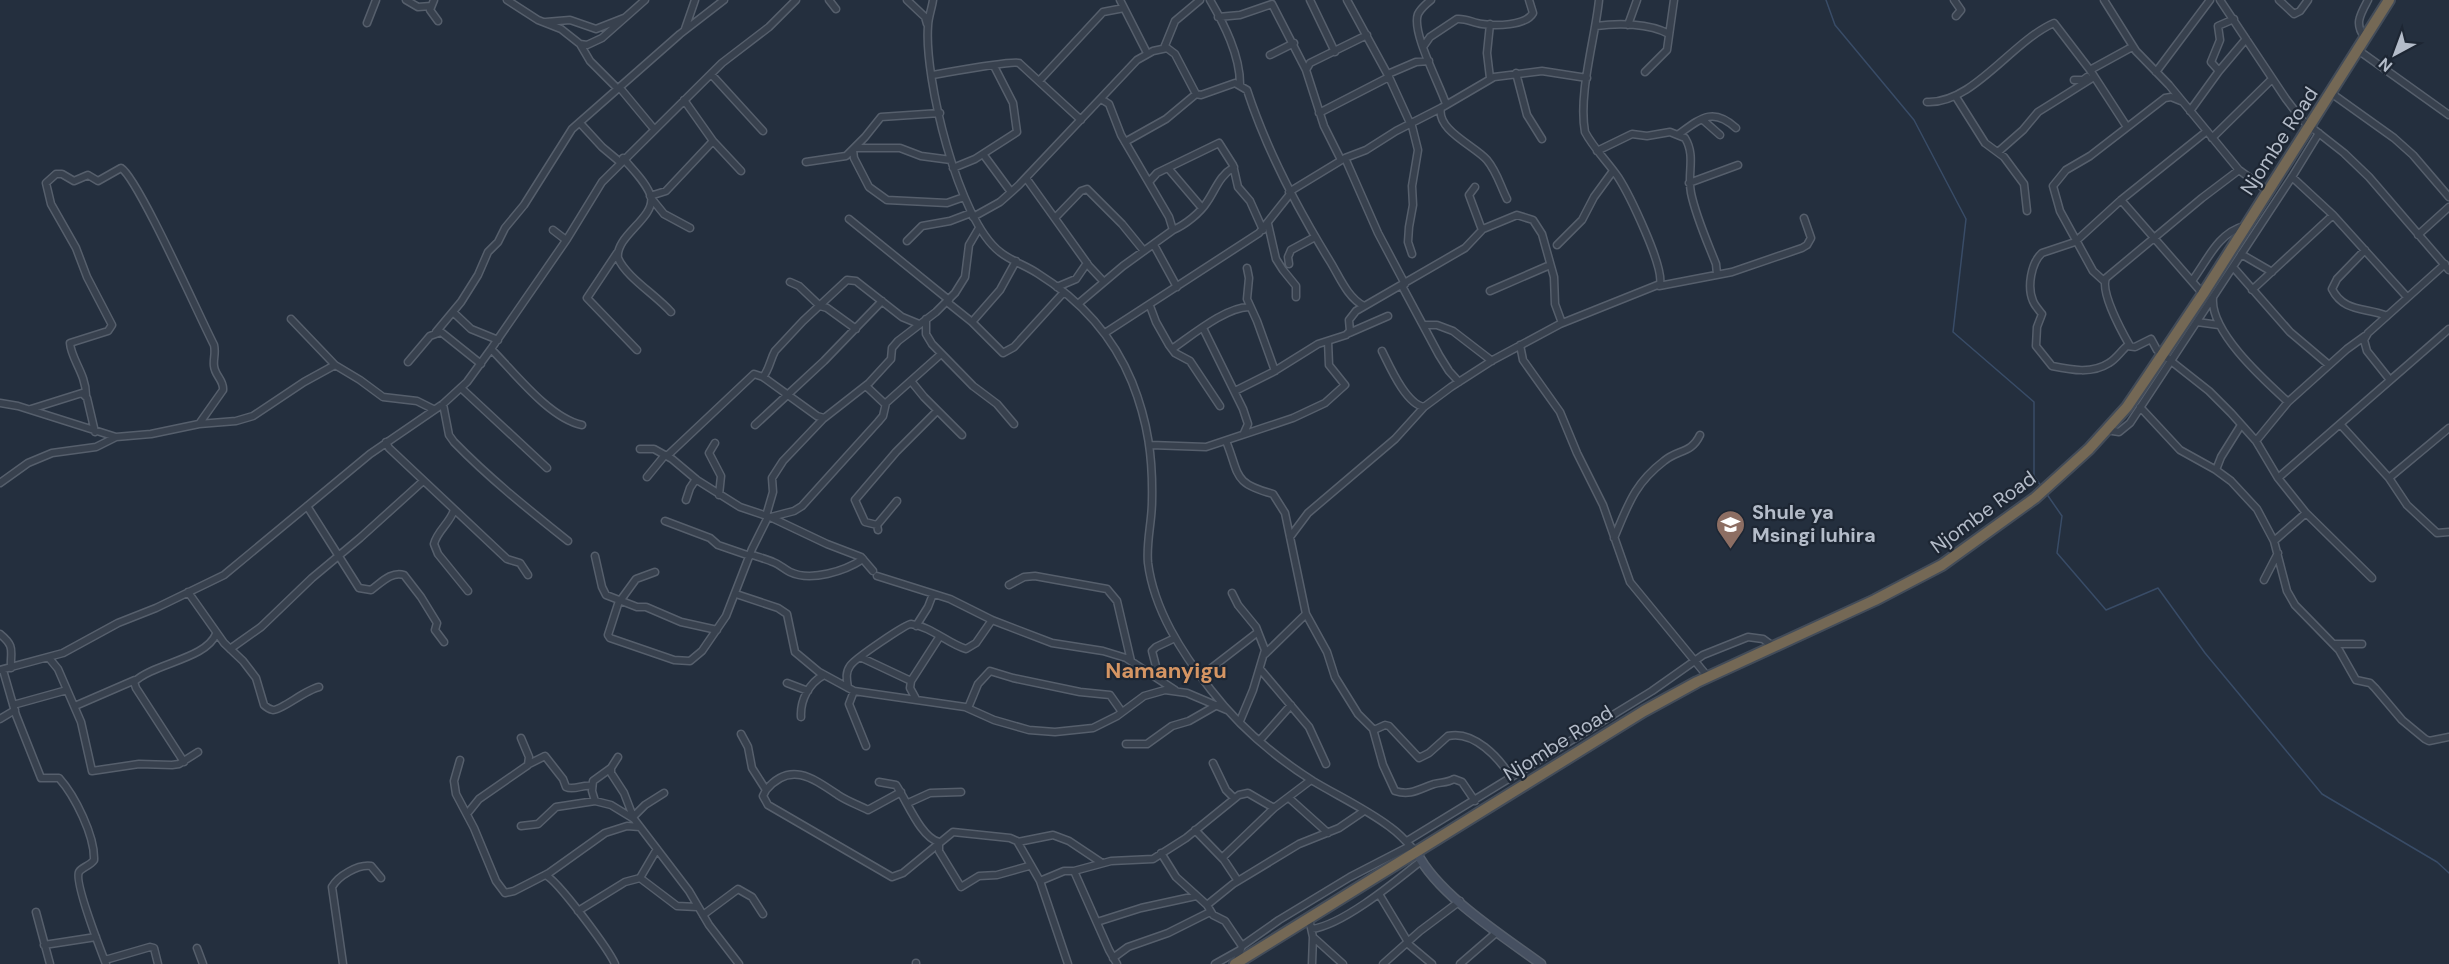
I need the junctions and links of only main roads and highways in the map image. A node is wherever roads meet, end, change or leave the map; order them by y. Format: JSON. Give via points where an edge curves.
{"nodes":[{"id":1,"x":2389,"y":0,"type":"edge"},
{"id":2,"x":1235,"y":964,"type":"edge"}],
"edges":[{"from":1,"to":2,"type":"highway","name":"Njombe Road","via":[[2331,93],[2314,130],[2245,226],[2208,296],[2167,357],[2106,430],[2035,498],[1942,565],[1708,677],[1635,717],[1414,850],[1312,928]]}]}
